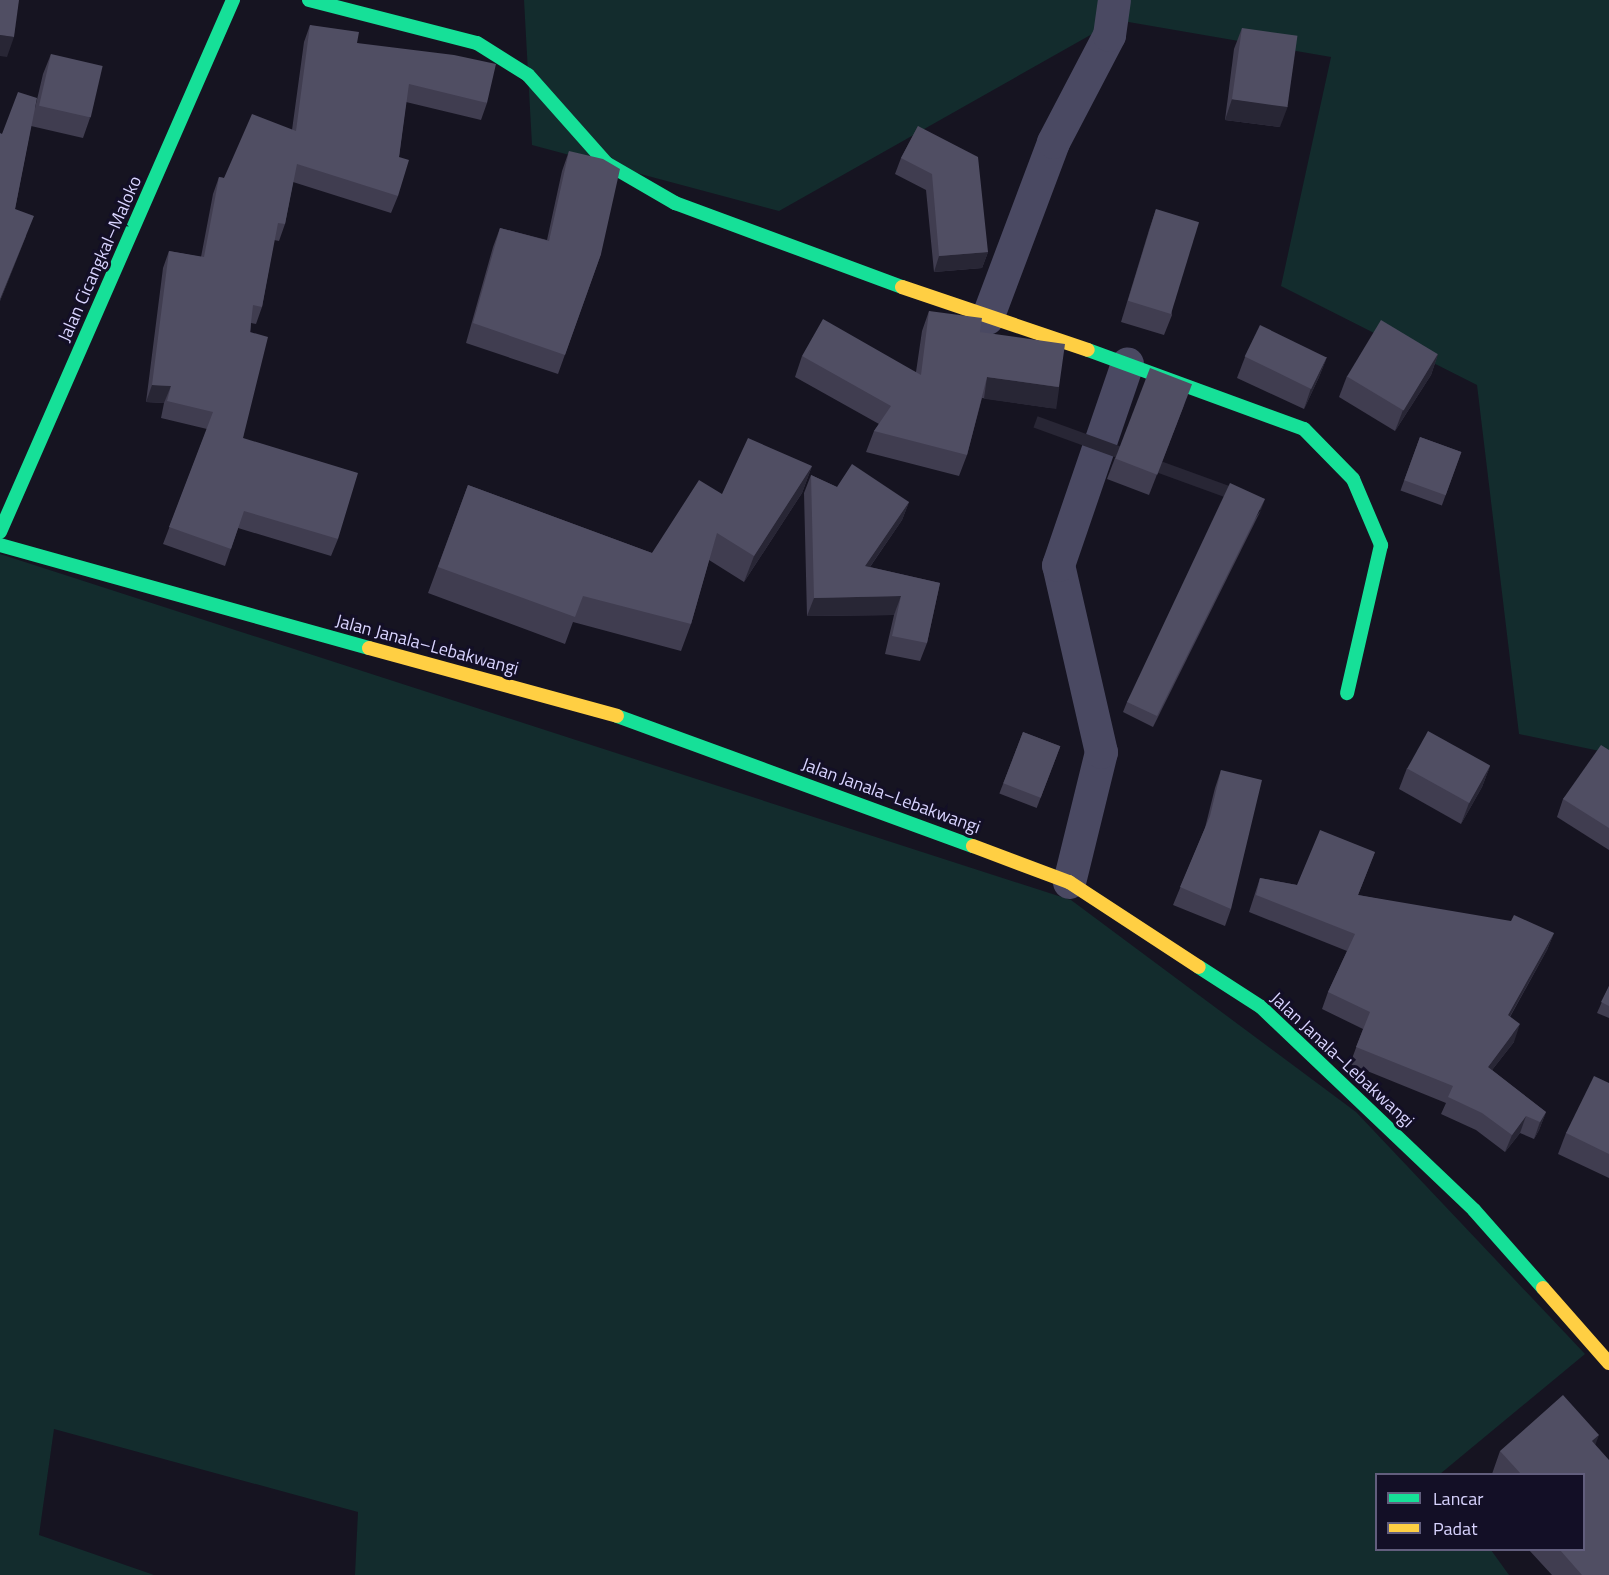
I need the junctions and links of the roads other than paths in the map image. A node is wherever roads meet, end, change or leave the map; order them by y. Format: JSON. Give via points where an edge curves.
{"nodes":[{"id":1,"x":233,"y":0,"type":"edge"},
{"id":2,"x":309,"y":0,"type":"edge"},
{"id":3,"x":1114,"y":0,"type":"edge"},
{"id":4,"x":987,"y":318,"type":"junction"},
{"id":5,"x":1127,"y":363,"type":"junction"},
{"id":6,"x":0,"y":532,"type":"edge"},
{"id":7,"x":0,"y":546,"type":"edge"},
{"id":8,"x":1347,"y":693,"type":"dead end"},
{"id":9,"x":1069,"y":882,"type":"junction"},
{"id":10,"x":1609,"y":1363,"type":"edge"}],
"edges":[{"from":1,"to":6,"type":"street","name":"Jalan Cicangkal–Maloko"},
{"from":2,"to":4,"type":"street","via":[[477,43],[528,75],[606,163],[675,203]]},
{"from":3,"to":4,"type":"street","via":[[1109,35],[1053,142]]},
{"from":4,"to":5,"type":"street"},
{"from":5,"to":8,"type":"street","via":[[1304,429],[1353,479],[1381,545]]},
{"from":5,"to":9,"type":"street","via":[[1058,565],[1101,752]]},
{"from":7,"to":9,"type":"street","name":"Jalan Janala–Lebakwangi","via":[[634,721]]},
{"from":9,"to":10,"type":"street","name":"Jalan Janala–Lebakwangi","via":[[1261,1007],[1474,1210]]}]}
